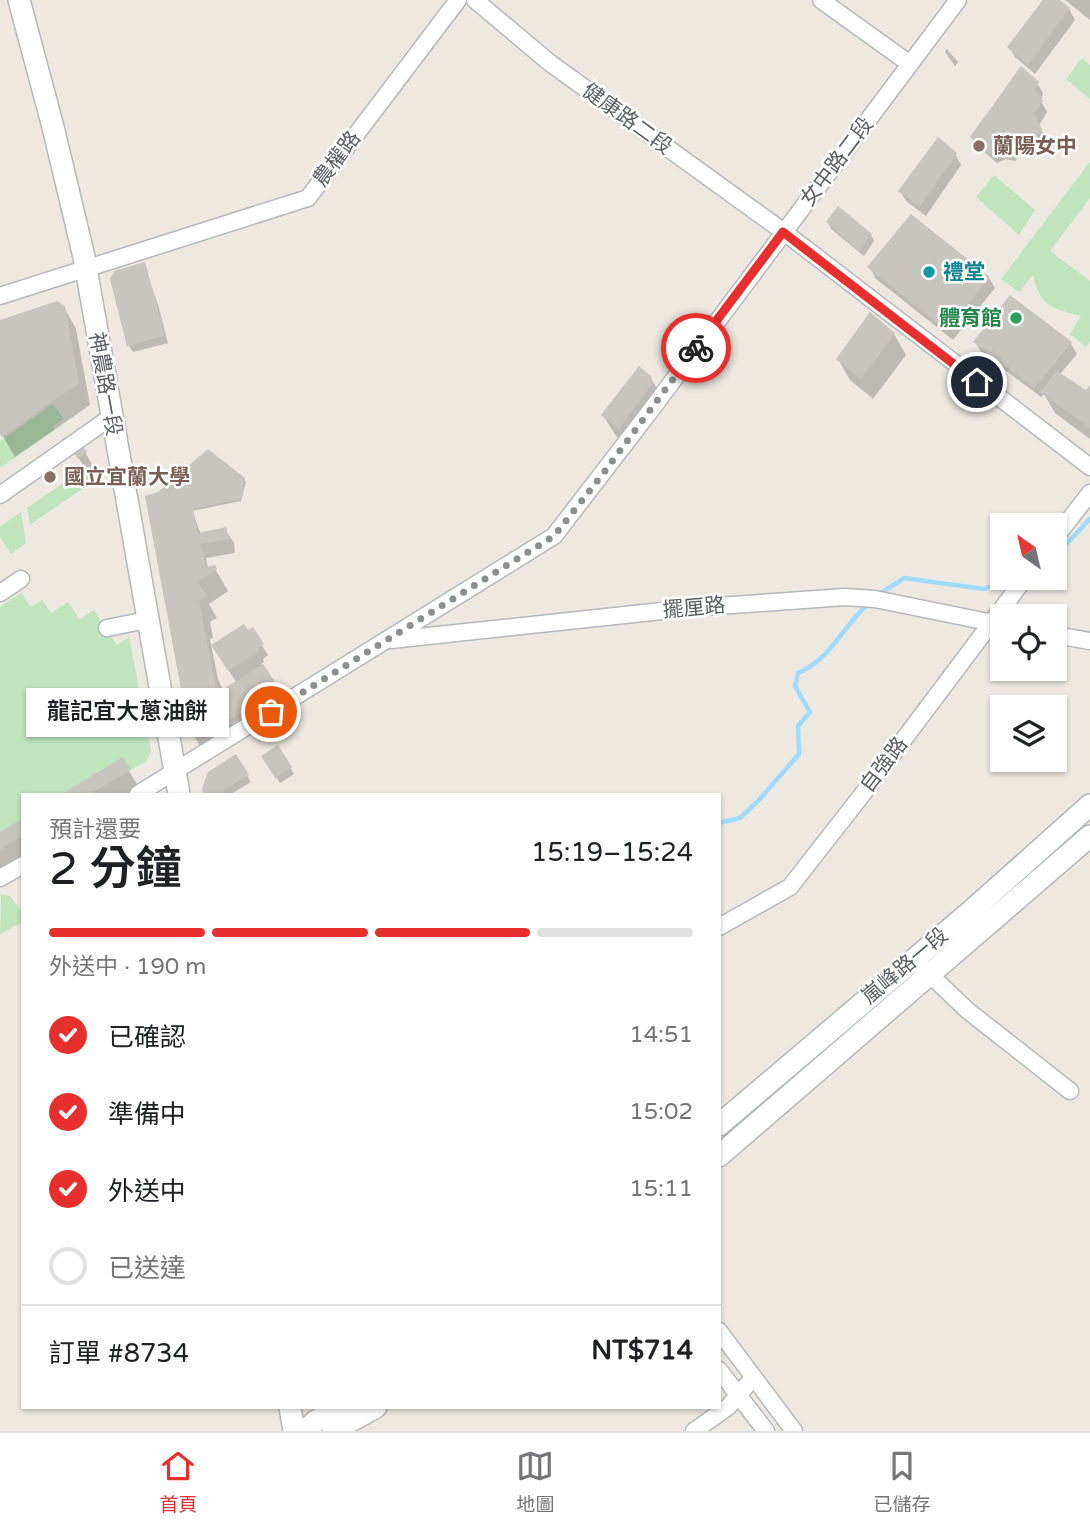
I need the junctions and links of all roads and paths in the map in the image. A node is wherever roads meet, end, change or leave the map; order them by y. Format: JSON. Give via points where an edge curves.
{"nodes":[{"id":1,"x":19,"y":0,"type":"edge"},
{"id":2,"x":458,"y":0,"type":"edge"},
{"id":3,"x":475,"y":0,"type":"edge"},
{"id":4,"x":821,"y":0,"type":"edge"},
{"id":5,"x":958,"y":0,"type":"edge"},
{"id":6,"x":910,"y":64,"type":"junction"},
{"id":7,"x":783,"y":232,"type":"junction"},
{"id":8,"x":85,"y":270,"type":"junction"},
{"id":9,"x":0,"y":296,"type":"edge"},
{"id":10,"x":111,"y":417,"type":"junction"},
{"id":11,"x":1090,"y":467,"type":"edge"},
{"id":12,"x":1090,"y":493,"type":"edge"},
{"id":13,"x":0,"y":495,"type":"edge"},
{"id":14,"x":1068,"y":521,"type":"edge"},
{"id":15,"x":21,"y":579,"type":"dead end"},
{"id":16,"x":0,"y":593,"type":"edge"},
{"id":17,"x":147,"y":620,"type":"junction"},
{"id":18,"x":990,"y":623,"type":"edge"},
{"id":19,"x":107,"y":628,"type":"dead end"},
{"id":20,"x":990,"y":633,"type":"edge"},
{"id":21,"x":1067,"y":637,"type":"edge"},
{"id":22,"x":385,"y":641,"type":"junction"},
{"id":23,"x":1090,"y":641,"type":"edge"},
{"id":24,"x":175,"y":772,"type":"junction"},
{"id":25,"x":140,"y":793,"type":"edge"},
{"id":26,"x":179,"y":793,"type":"edge"},
{"id":27,"x":1090,"y":805,"type":"edge"},
{"id":28,"x":1090,"y":836,"type":"edge"},
{"id":29,"x":21,"y":865,"type":"edge"},
{"id":30,"x":0,"y":878,"type":"edge"},
{"id":31,"x":721,"y":926,"type":"edge"},
{"id":32,"x":915,"y":958,"type":"junction"},
{"id":33,"x":930,"y":976,"type":"junction"},
{"id":34,"x":1070,"y":1091,"type":"dead end"},
{"id":35,"x":721,"y":1123,"type":"edge"},
{"id":36,"x":721,"y":1154,"type":"edge"},
{"id":37,"x":721,"y":1334,"type":"edge"},
{"id":38,"x":721,"y":1373,"type":"edge"},
{"id":39,"x":753,"y":1378,"type":"junction"},
{"id":40,"x":739,"y":1396,"type":"junction"},
{"id":41,"x":290,"y":1409,"type":"edge"},
{"id":42,"x":338,"y":1409,"type":"edge"},
{"id":43,"x":372,"y":1409,"type":"edge"},
{"id":44,"x":294,"y":1431,"type":"edge"},
{"id":45,"x":305,"y":1431,"type":"edge"},
{"id":46,"x":333,"y":1431,"type":"edge"},
{"id":47,"x":694,"y":1431,"type":"edge"},
{"id":48,"x":766,"y":1431,"type":"edge"},
{"id":49,"x":794,"y":1431,"type":"edge"}],
"edges":[{"from":1,"to":8,"type":"main road","name":"神農路一段"},
{"from":2,"to":8,"type":"street","name":"農權路","via":[[308,198]]},
{"from":3,"to":7,"type":"street","name":"健康路二段","via":[[550,63]]},
{"from":4,"to":6,"type":"street"},
{"from":5,"to":6,"type":"street","name":"女中路二段"},
{"from":6,"to":7,"type":"street","name":"女中路二段"},
{"from":7,"to":11,"type":"street","name":"健康路二段"},
{"from":7,"to":22,"type":"street","name":"女中路二段","via":[[554,536]]},
{"from":8,"to":9,"type":"street","name":"農權路"},
{"from":8,"to":10,"type":"main road","name":"神農路一段"},
{"from":10,"to":13,"type":"street"},
{"from":10,"to":17,"type":"main road","name":"神農路一段"},
{"from":12,"to":14,"type":"street"},
{"from":15,"to":16,"type":"street"},
{"from":17,"to":19,"type":"street"},
{"from":17,"to":24,"type":"main road","name":"神農路一段"},
{"from":18,"to":22,"type":"street","name":"擺厘路","via":[[845,597],[690,608]]},
{"from":20,"to":31,"type":"street","name":"自強路","via":[[789,887]]},
{"from":21,"to":23,"type":"street"},
{"from":22,"to":24,"type":"street","name":"女中路二段"},
{"from":24,"to":25,"type":"street","name":"女中路二段"},
{"from":24,"to":26,"type":"main road","name":"神農路一段"},
{"from":27,"to":32,"type":"main road","name":"嵐峰路一段"},
{"from":28,"to":33,"type":"main road","name":"嵐峰路一段"},
{"from":29,"to":30,"type":"street"},
{"from":32,"to":33,"type":"street"},
{"from":32,"to":35,"type":"main road","name":"嵐峰路一段"},
{"from":33,"to":34,"type":"street"},
{"from":33,"to":36,"type":"main road","name":"嵐峰路一段"},
{"from":37,"to":39,"type":"street"},
{"from":38,"to":40,"type":"street"},
{"from":39,"to":40,"type":"street"},
{"from":39,"to":49,"type":"street"},
{"from":40,"to":47,"type":"street"},
{"from":40,"to":48,"type":"street"},
{"from":41,"to":44,"type":"main road"},
{"from":42,"to":45,"type":"main road"},
{"from":43,"to":46,"type":"main road"}]}
